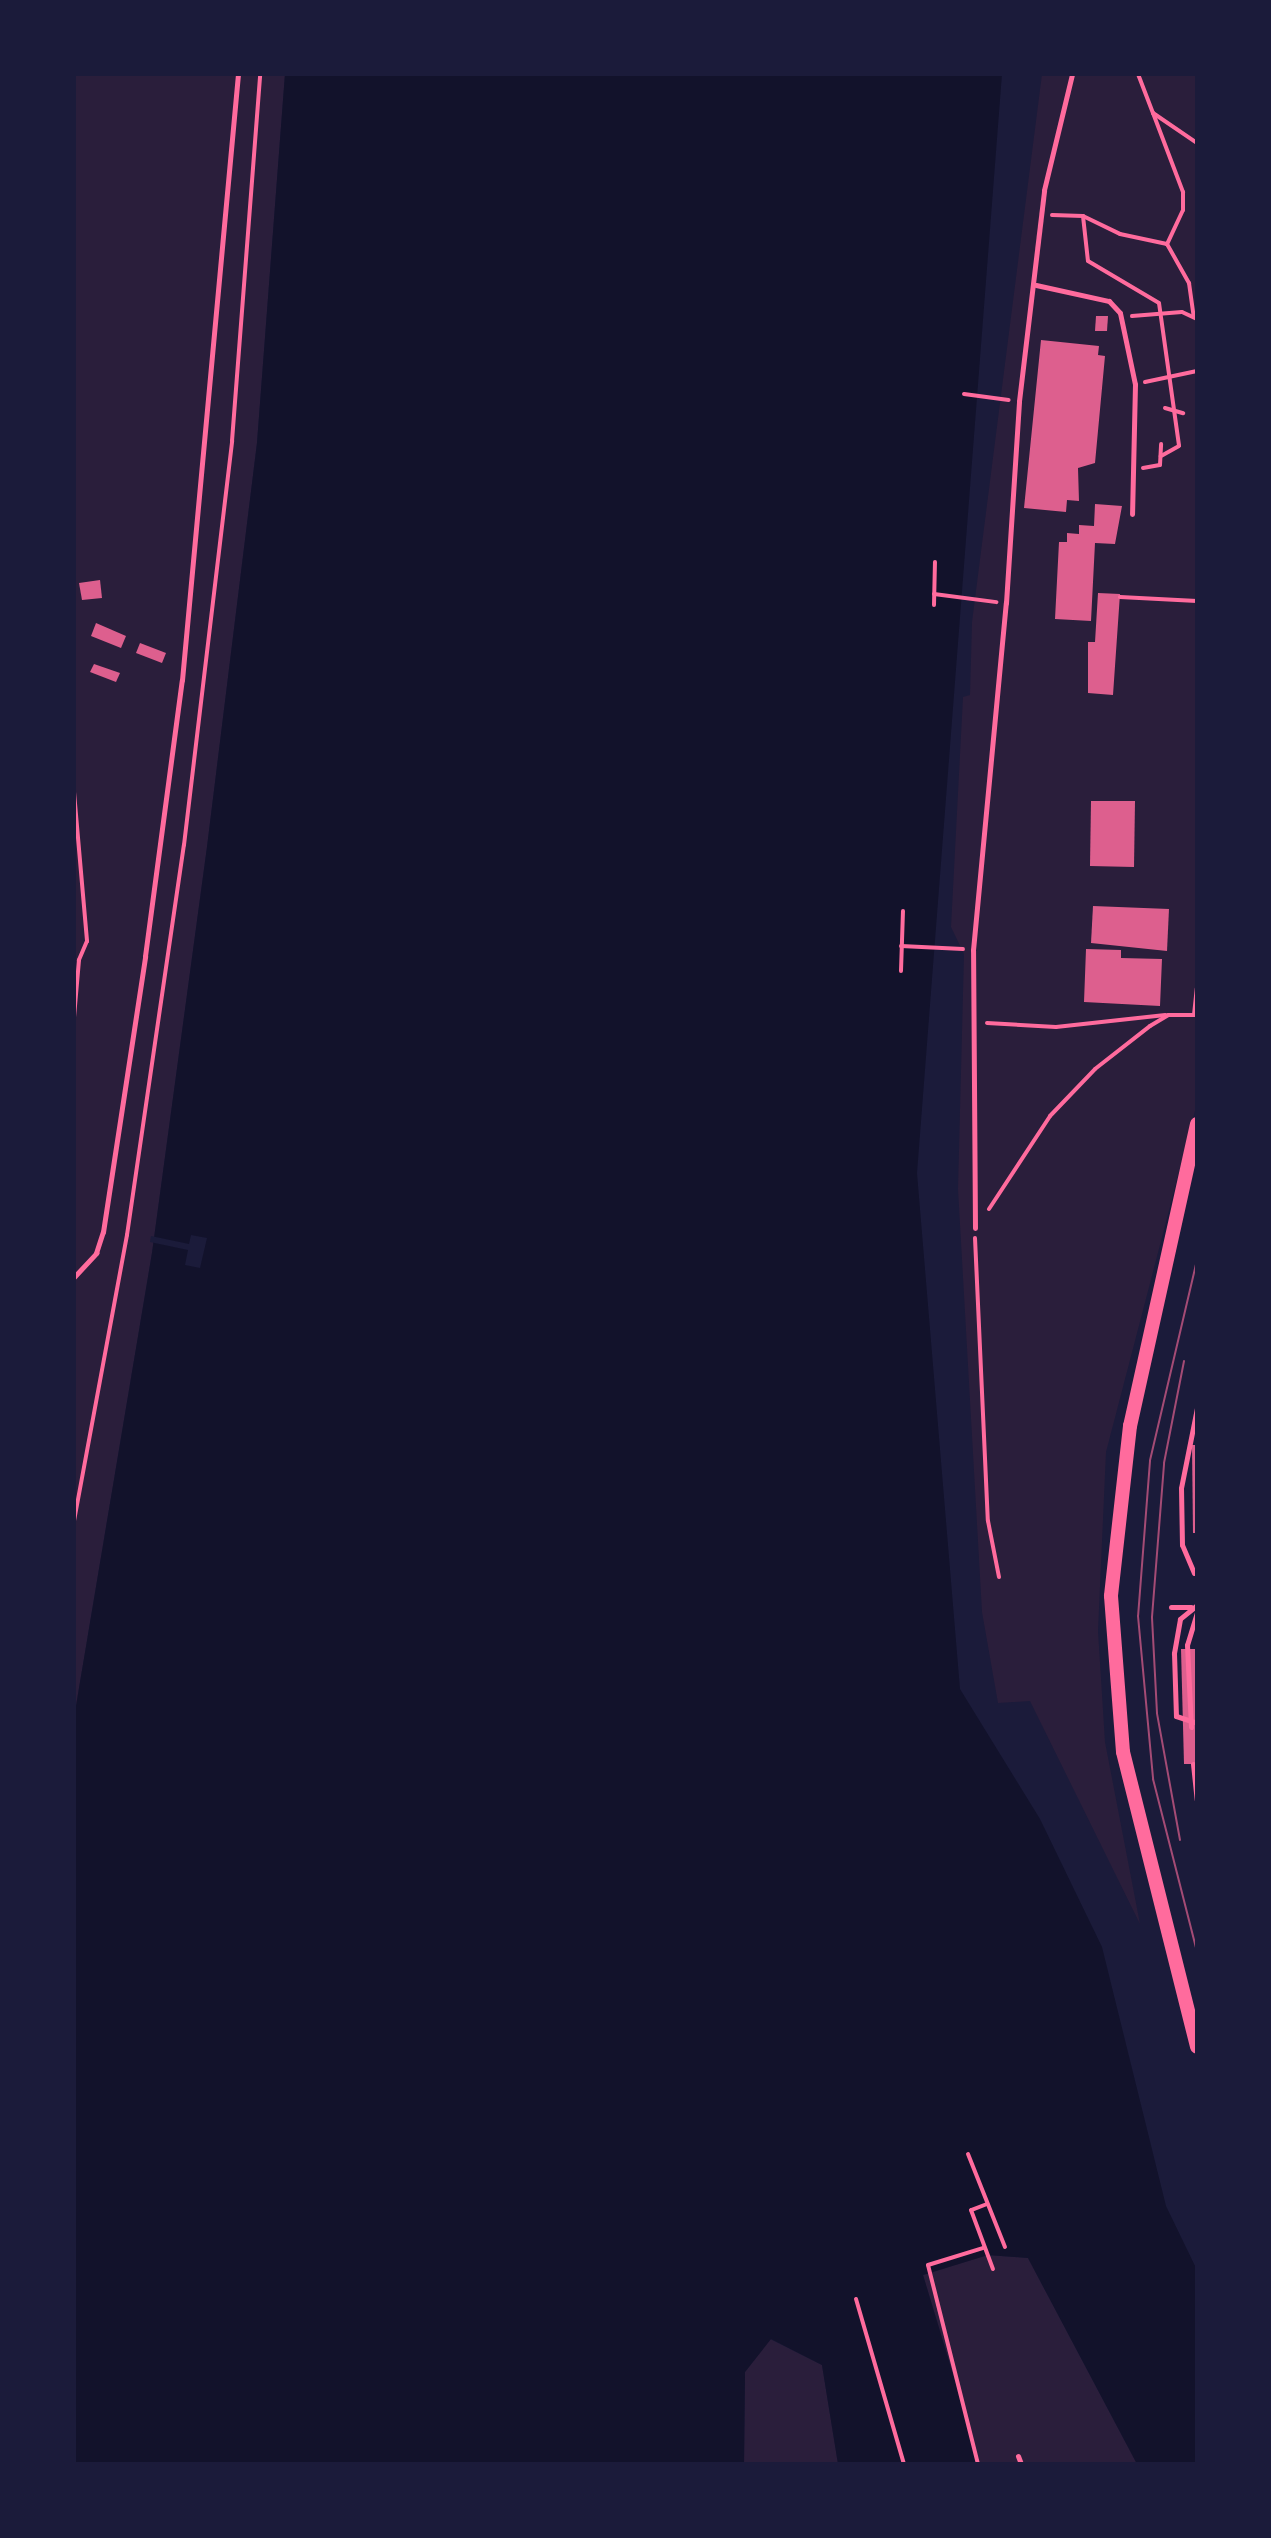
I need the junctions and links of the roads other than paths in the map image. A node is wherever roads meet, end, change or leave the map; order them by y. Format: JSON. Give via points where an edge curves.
{"nodes":[{"id":1,"x":238,"y":74,"type":"edge"},
{"id":2,"x":1072,"y":74,"type":"edge"},
{"id":3,"x":1036,"y":285,"type":"junction"},
{"id":4,"x":1132,"y":514,"type":"dead end"},
{"id":5,"x":1197,"y":1124,"type":"edge"},
{"id":6,"x":975,"y":1228,"type":"road end"},
{"id":7,"x":74,"y":1277,"type":"edge"},
{"id":8,"x":1197,"y":1408,"type":"edge"},
{"id":9,"x":1197,"y":1555,"type":"edge"},
{"id":10,"x":1196,"y":1576,"type":"edge"},
{"id":11,"x":1171,"y":1607,"type":"dead end"},
{"id":12,"x":1197,"y":1607,"type":"edge"},
{"id":13,"x":1193,"y":1724,"type":"edge"},
{"id":14,"x":1193,"y":1764,"type":"dead end"},
{"id":15,"x":1197,"y":1800,"type":"edge"},
{"id":16,"x":1197,"y":2047,"type":"edge"},
{"id":17,"x":1018,"y":2456,"type":"dead end"},
{"id":18,"x":1021,"y":2464,"type":"edge"}],
"edges":[{"from":1,"to":7,"type":"lane","via":[[196,541],[153,895],[103,1232],[96,1253]]},
{"from":2,"to":3,"type":"lane","via":[[1044,190]]},
{"from":3,"to":4,"type":"lane","via":[[1109,301],[1121,316],[1135,384]]},
{"from":3,"to":6,"type":"lane","via":[[1019,401],[973,950]]},
{"from":5,"to":16,"type":"main road","via":[[1130,1426],[1111,1596],[1123,1752]]},
{"from":8,"to":10,"type":"lane","via":[[1181,1488],[1182,1545]]},
{"from":9,"to":10,"type":"lane"},
{"from":11,"to":12,"type":"lane"},
{"from":12,"to":13,"type":"lane","via":[[1187,1645]]},
{"from":12,"to":13,"type":"lane","via":[[1180,1619],[1174,1653],[1176,1716]]},
{"from":14,"to":15,"type":"lane"},
{"from":17,"to":18,"type":"lane"}]}
